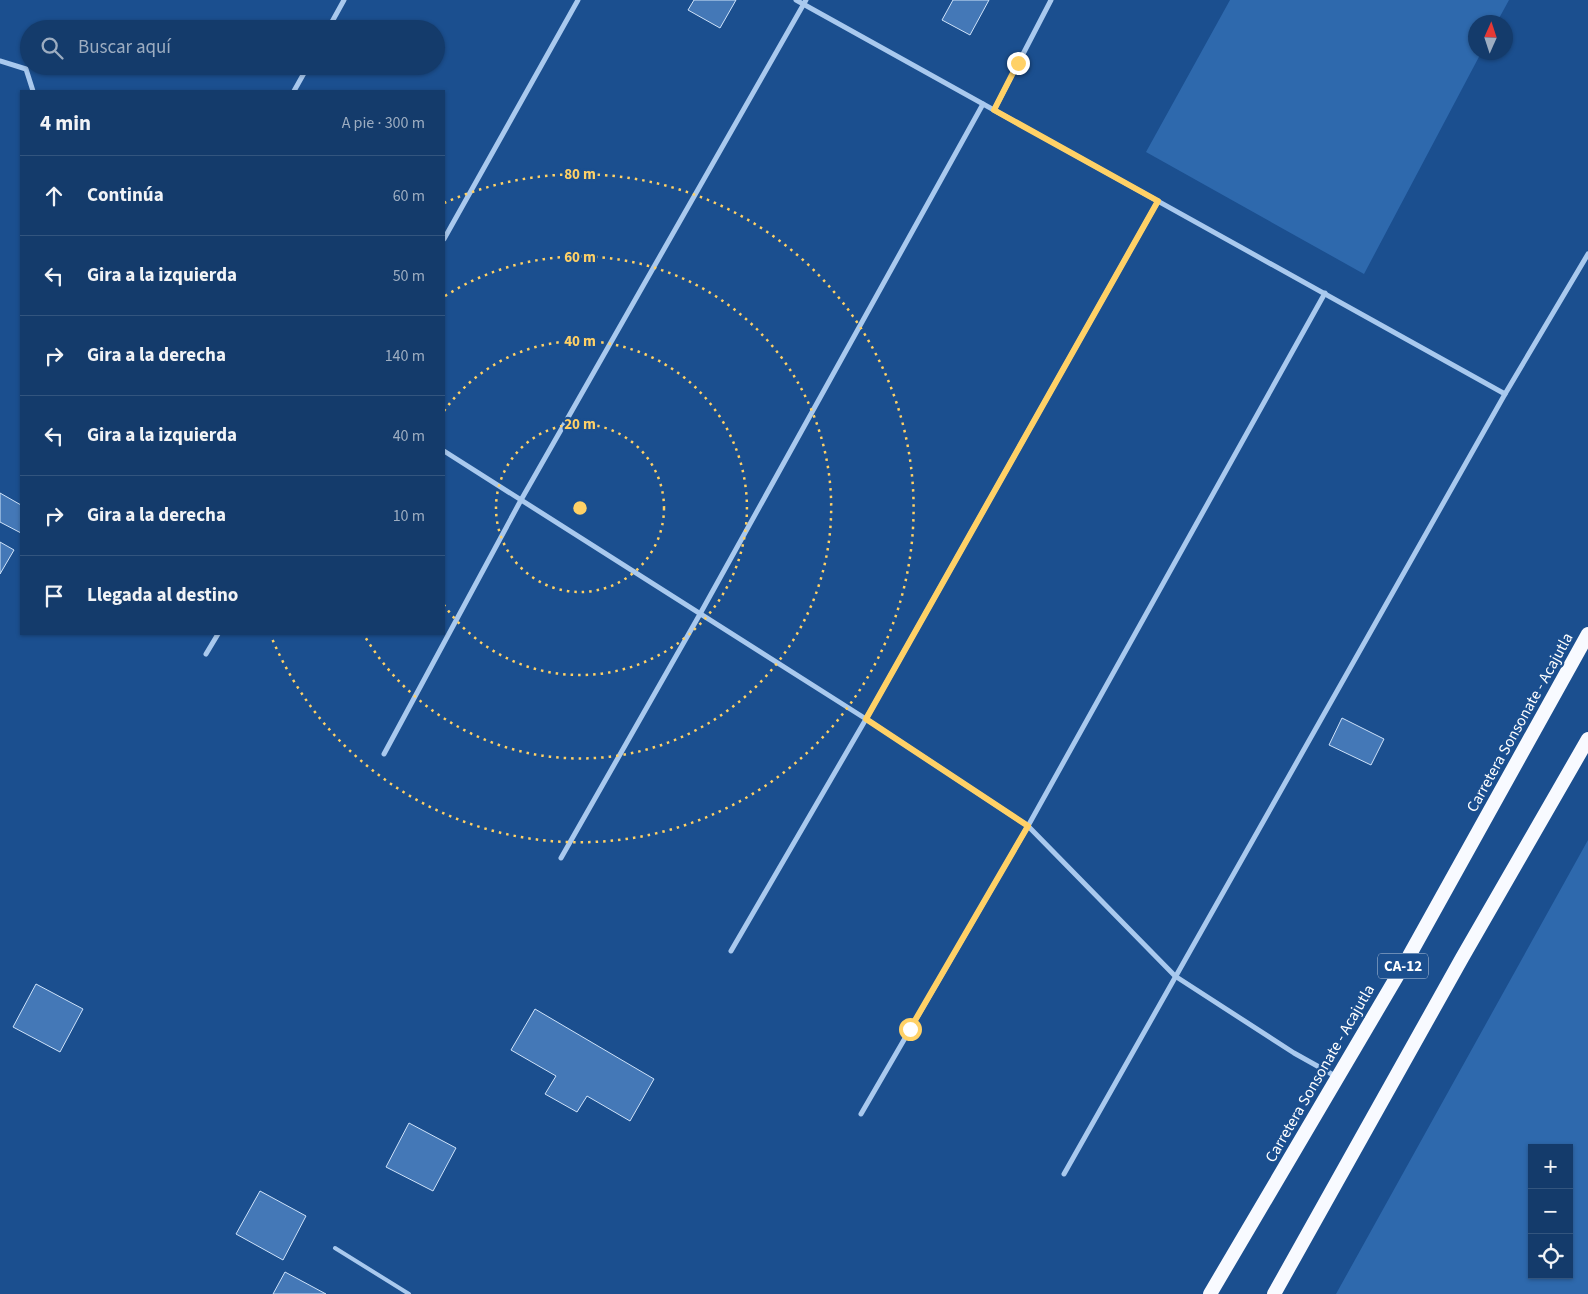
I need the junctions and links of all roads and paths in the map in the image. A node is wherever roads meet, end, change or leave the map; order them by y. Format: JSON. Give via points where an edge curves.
{"nodes":[{"id":1,"x":344,"y":0,"type":"edge"},
{"id":2,"x":578,"y":0,"type":"edge"},
{"id":3,"x":796,"y":0,"type":"edge"},
{"id":4,"x":1051,"y":0,"type":"edge"},
{"id":5,"x":805,"y":2,"type":"edge"},
{"id":6,"x":333,"y":20,"type":"edge"},
{"id":7,"x":0,"y":61,"type":"edge"},
{"id":8,"x":20,"y":67,"type":"edge"},
{"id":9,"x":28,"y":75,"type":"edge"},
{"id":10,"x":303,"y":75,"type":"edge"},
{"id":11,"x":33,"y":90,"type":"edge"},
{"id":12,"x":295,"y":90,"type":"edge"},
{"id":13,"x":983,"y":104,"type":"junction"},
{"id":14,"x":994,"y":110,"type":"junction"},
{"id":15,"x":1158,"y":201,"type":"junction"},
{"id":16,"x":445,"y":237,"type":"edge"},
{"id":17,"x":1588,"y":254,"type":"edge"},
{"id":18,"x":1325,"y":293,"type":"junction"},
{"id":19,"x":1505,"y":394,"type":"junction"},
{"id":20,"x":445,"y":452,"type":"edge"},
{"id":21,"x":521,"y":500,"type":"junction"},
{"id":22,"x":700,"y":614,"type":"junction"},
{"id":23,"x":1588,"y":634,"type":"edge"},
{"id":24,"x":217,"y":635,"type":"edge"},
{"id":25,"x":206,"y":654,"type":"dead end"},
{"id":26,"x":866,"y":719,"type":"junction"},
{"id":27,"x":1588,"y":740,"type":"edge"},
{"id":28,"x":384,"y":754,"type":"dead end"},
{"id":29,"x":1028,"y":826,"type":"junction"},
{"id":30,"x":562,"y":858,"type":"dead end"},
{"id":31,"x":731,"y":952,"type":"dead end"},
{"id":32,"x":1175,"y":976,"type":"junction"},
{"id":33,"x":1338,"y":1077,"type":"junction"},
{"id":34,"x":861,"y":1114,"type":"dead end"},
{"id":35,"x":1064,"y":1174,"type":"dead end"},
{"id":36,"x":335,"y":1248,"type":"dead end"},
{"id":37,"x":409,"y":1294,"type":"edge"},
{"id":38,"x":1210,"y":1294,"type":"edge"},
{"id":39,"x":1274,"y":1294,"type":"edge"}],
"edges":[{"from":1,"to":6,"type":"street"},
{"from":2,"to":16,"type":"street"},
{"from":3,"to":5,"type":"street"},
{"from":4,"to":14,"type":"street"},
{"from":5,"to":13,"type":"street"},
{"from":5,"to":21,"type":"street"},
{"from":7,"to":8,"type":"street"},
{"from":9,"to":11,"type":"street"},
{"from":10,"to":12,"type":"street"},
{"from":13,"to":14,"type":"street"},
{"from":13,"to":22,"type":"street"},
{"from":14,"to":15,"type":"street"},
{"from":15,"to":18,"type":"street"},
{"from":15,"to":26,"type":"street"},
{"from":17,"to":19,"type":"street"},
{"from":18,"to":19,"type":"street"},
{"from":18,"to":29,"type":"street"},
{"from":19,"to":32,"type":"street"},
{"from":20,"to":21,"type":"street"},
{"from":21,"to":22,"type":"street"},
{"from":21,"to":28,"type":"street"},
{"from":22,"to":26,"type":"street"},
{"from":22,"to":30,"type":"street"},
{"from":23,"to":33,"type":"highway","name":"Carretera Sonsonate - Acajutla","number":"CA-12"},
{"from":24,"to":25,"type":"street"},
{"from":26,"to":29,"type":"street"},
{"from":26,"to":31,"type":"street"},
{"from":27,"to":39,"type":"highway","number":"CA-12"},
{"from":29,"to":32,"type":"street"},
{"from":29,"to":34,"type":"street"},
{"from":32,"to":33,"type":"street","via":[[1294,1053]]},
{"from":32,"to":35,"type":"street"},
{"from":33,"to":38,"type":"highway","name":"Carretera Sonsonate - Acajutla","number":"CA-12"},
{"from":36,"to":37,"type":"lane"}]}
